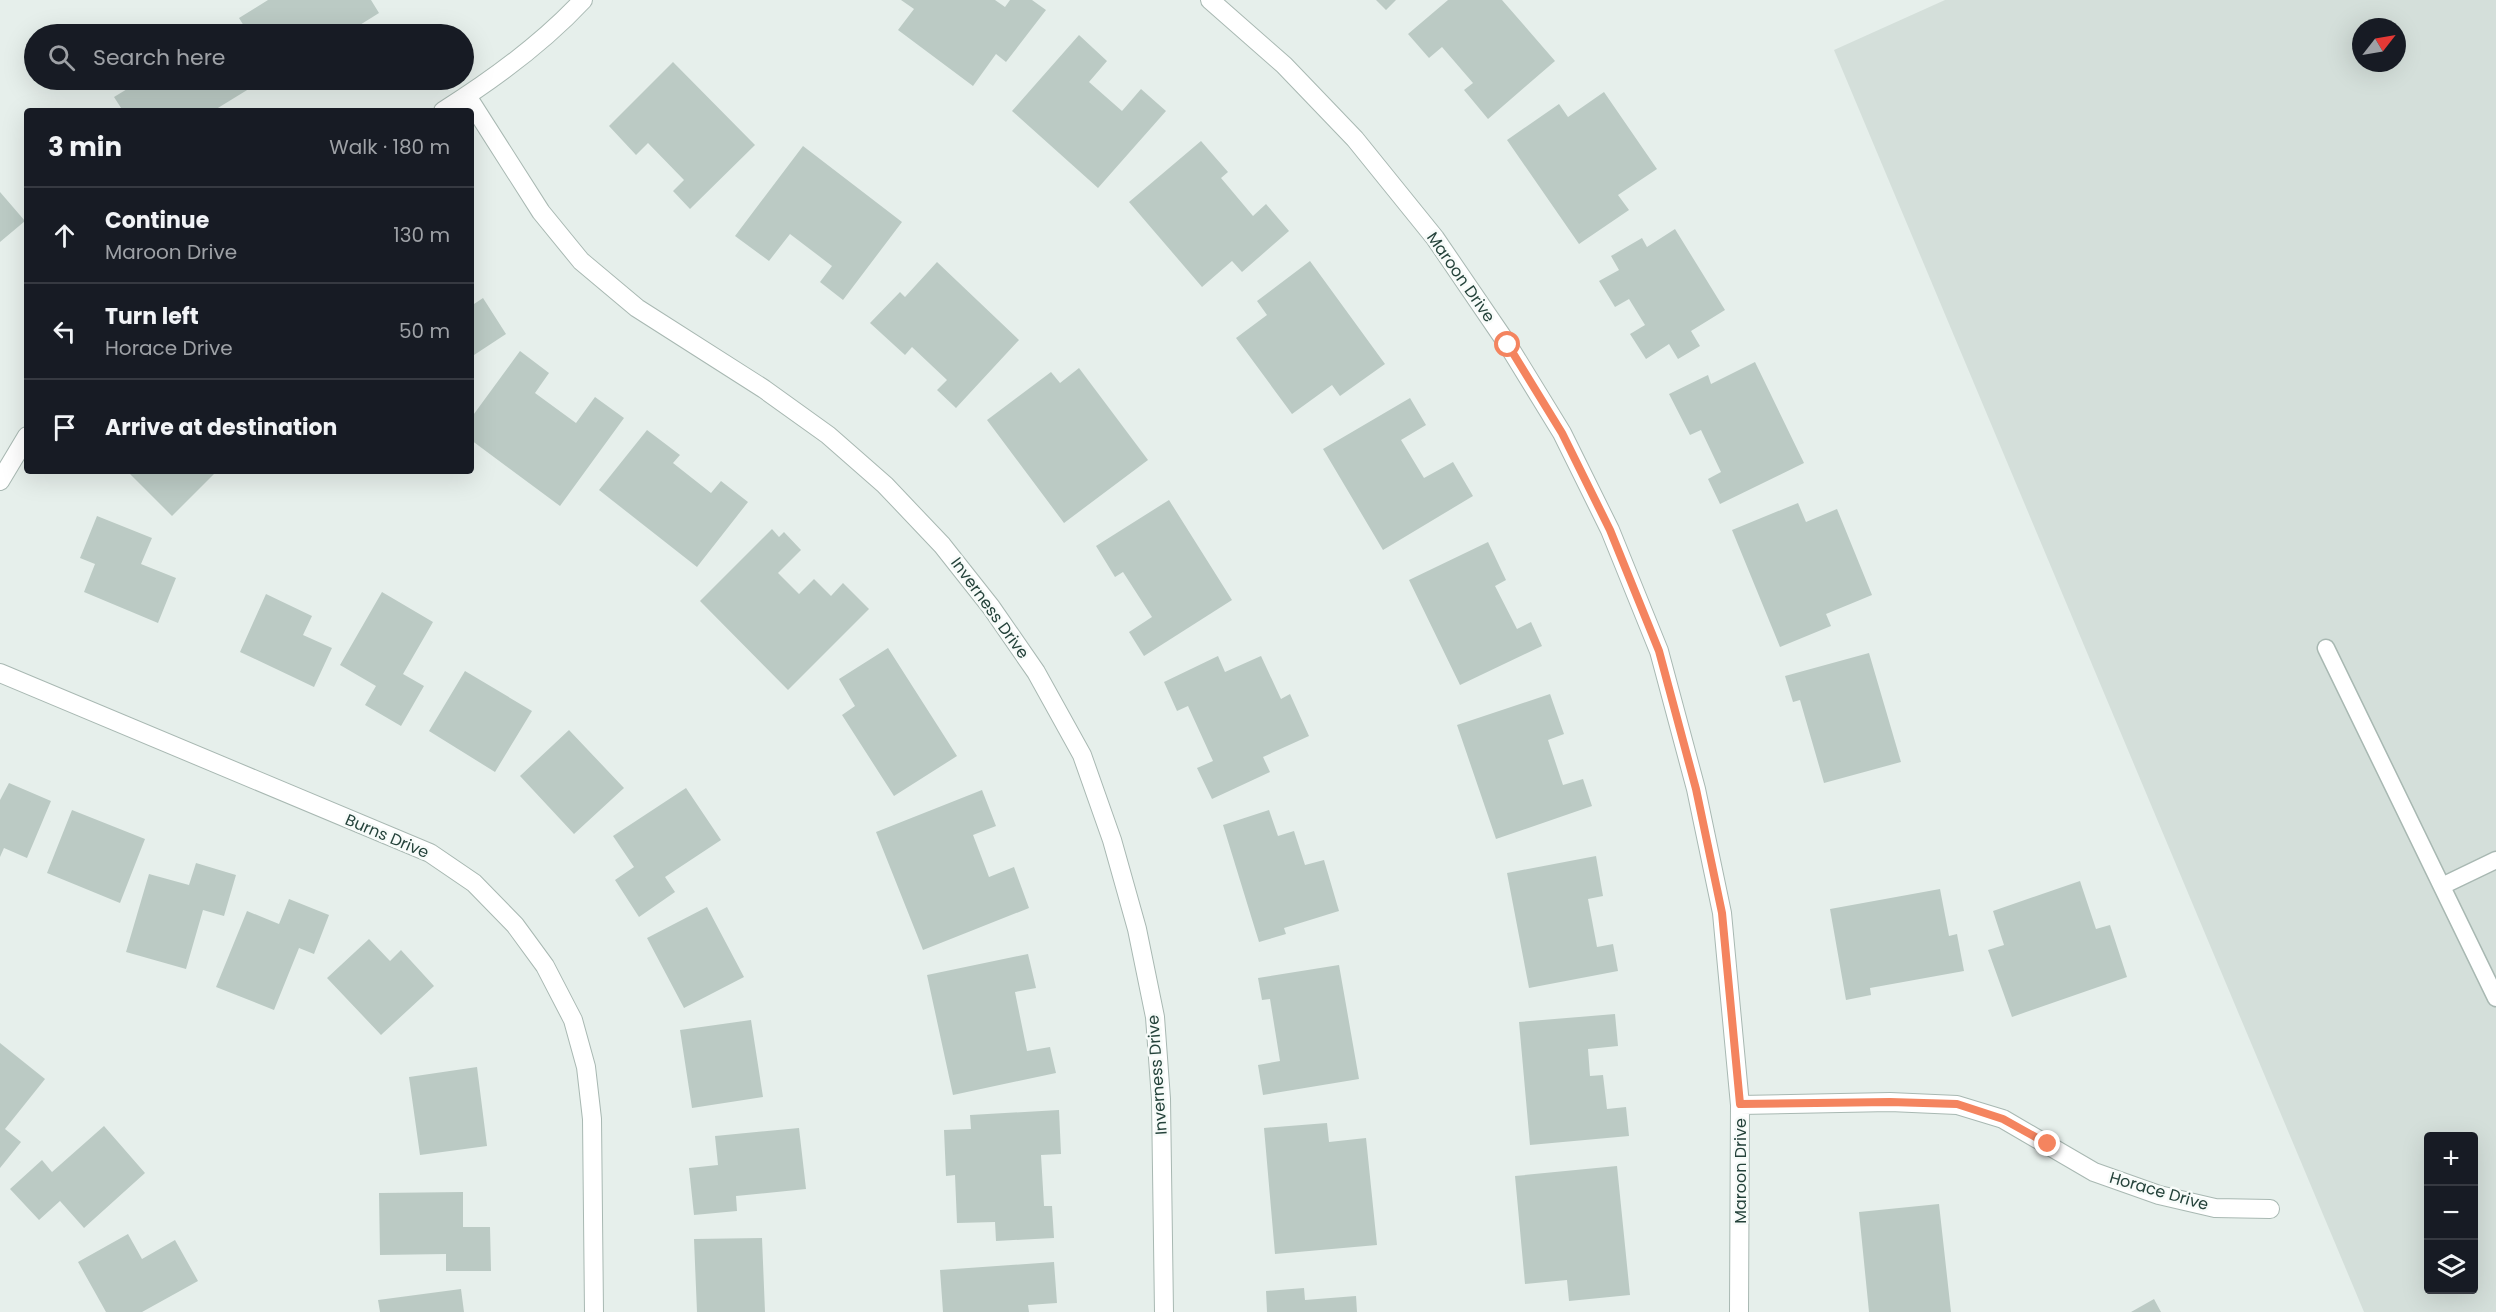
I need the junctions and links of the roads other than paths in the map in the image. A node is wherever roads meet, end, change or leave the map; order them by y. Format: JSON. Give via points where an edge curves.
{"nodes":[{"id":1,"x":583,"y":0,"type":"edge"},
{"id":2,"x":1210,"y":0,"type":"edge"},
{"id":3,"x":467,"y":96,"type":"junction"},
{"id":4,"x":448,"y":108,"type":"edge"},
{"id":5,"x":24,"y":441,"type":"edge"},
{"id":6,"x":0,"y":481,"type":"edge"},
{"id":7,"x":2326,"y":648,"type":"dead end"},
{"id":8,"x":0,"y":673,"type":"edge"},
{"id":9,"x":2496,"y":860,"type":"edge"},
{"id":10,"x":2442,"y":886,"type":"junction"},
{"id":11,"x":2496,"y":998,"type":"edge"},
{"id":12,"x":1740,"y":1104,"type":"junction"},
{"id":13,"x":2270,"y":1209,"type":"dead end"},
{"id":14,"x":594,"y":1312,"type":"edge"},
{"id":15,"x":1164,"y":1312,"type":"edge"},
{"id":16,"x":1739,"y":1312,"type":"edge"}],
"edges":[{"from":1,"to":3,"type":"street","via":[[513,64]]},
{"from":2,"to":12,"type":"street","name":"Maroon Drive","via":[[1284,65],[1355,139],[1435,238],[1562,433],[1610,530],[1659,651],[1696,789],[1722,913]]},
{"from":3,"to":4,"type":"street"},
{"from":3,"to":15,"type":"street","name":"Inverness Drive","via":[[541,212],[581,261],[637,308],[828,435],[885,485],[942,545],[992,607],[1036,672],[1082,755],[1112,840],[1137,929],[1155,1017],[1161,1099]]},
{"from":5,"to":6,"type":"street"},
{"from":7,"to":10,"type":"lane"},
{"from":8,"to":14,"type":"street","name":"Burns Drive","via":[[430,853],[474,883],[515,925],[545,966],[573,1020],[586,1067],[592,1119]]},
{"from":9,"to":10,"type":"lane"},
{"from":10,"to":11,"type":"lane"},
{"from":12,"to":13,"type":"street","name":"Horace Drive","via":[[1957,1104],[2003,1119],[2094,1172],[2159,1195],[2215,1208]]},
{"from":12,"to":16,"type":"street","name":"Maroon Drive"}]}
